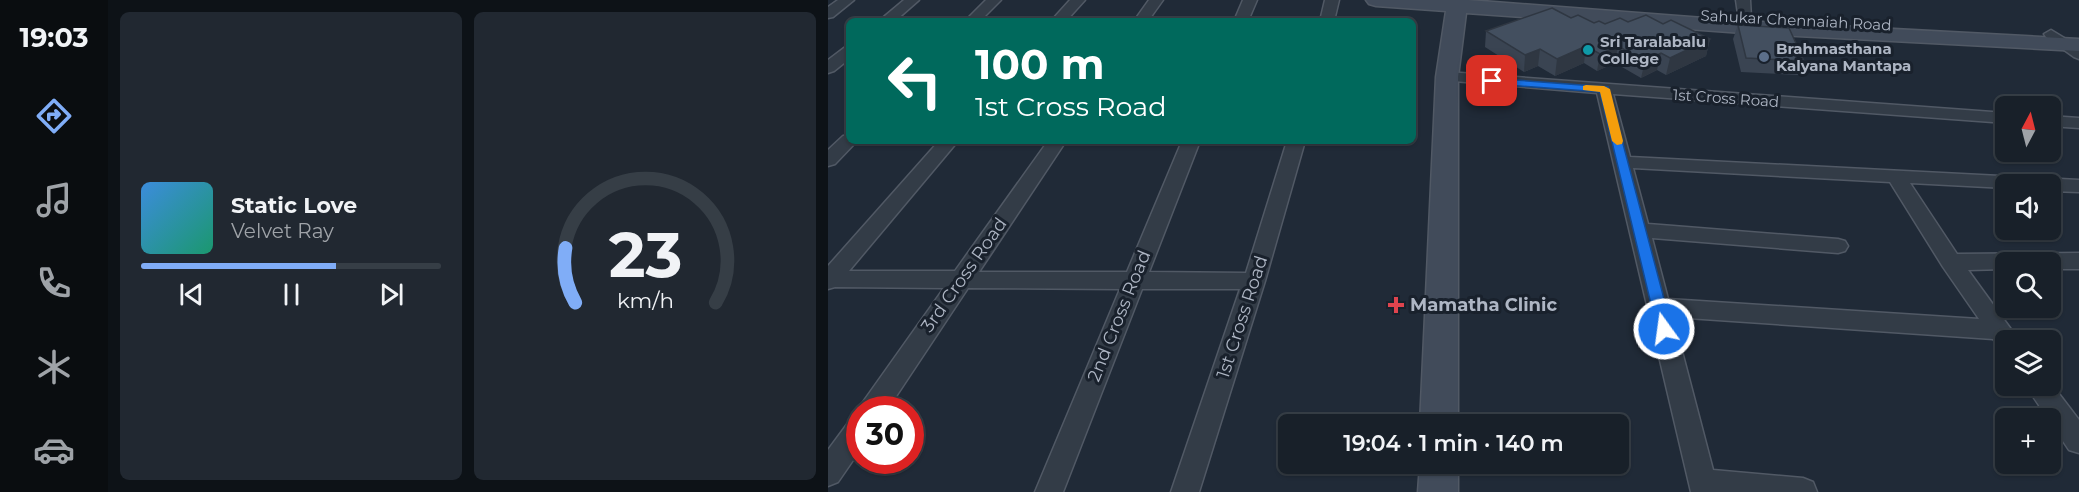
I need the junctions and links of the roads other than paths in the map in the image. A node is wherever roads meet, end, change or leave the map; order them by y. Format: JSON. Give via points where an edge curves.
{"nodes":[{"id":1,"x":847,"y":0,"type":"edge"},
{"id":2,"x":912,"y":0,"type":"edge"},
{"id":3,"x":994,"y":0,"type":"edge"},
{"id":4,"x":1078,"y":0,"type":"edge"},
{"id":5,"x":1156,"y":0,"type":"edge"},
{"id":6,"x":1250,"y":0,"type":"edge"},
{"id":7,"x":1332,"y":0,"type":"edge"},
{"id":8,"x":1376,"y":0,"type":"edge"},
{"id":9,"x":1454,"y":3,"type":"edge"},
{"id":10,"x":1743,"y":9,"type":"edge"},
{"id":11,"x":828,"y":14,"type":"edge"},
{"id":12,"x":890,"y":18,"type":"edge"},
{"id":13,"x":975,"y":18,"type":"edge"},
{"id":14,"x":1061,"y":18,"type":"edge"},
{"id":15,"x":1143,"y":18,"type":"edge"},
{"id":16,"x":1242,"y":18,"type":"edge"},
{"id":17,"x":1328,"y":18,"type":"edge"},
{"id":18,"x":2071,"y":43,"type":"edge"},
{"id":19,"x":846,"y":53,"type":"edge"},
{"id":20,"x":828,"y":68,"type":"edge"},
{"id":21,"x":1447,"y":77,"type":"junction"},
{"id":22,"x":1604,"y":89,"type":"junction"},
{"id":23,"x":1995,"y":116,"type":"edge"},
{"id":24,"x":2061,"y":122,"type":"edge"},
{"id":25,"x":2079,"y":123,"type":"edge"},
{"id":26,"x":846,"y":143,"type":"edge"},
{"id":27,"x":946,"y":144,"type":"edge"},
{"id":28,"x":1055,"y":144,"type":"edge"},
{"id":29,"x":1190,"y":144,"type":"edge"},
{"id":30,"x":1295,"y":144,"type":"edge"},
{"id":31,"x":828,"y":160,"type":"edge"},
{"id":32,"x":1623,"y":162,"type":"junction"},
{"id":33,"x":1895,"y":175,"type":"junction"},
{"id":34,"x":2079,"y":186,"type":"edge"},
{"id":35,"x":1640,"y":230,"type":"junction"},
{"id":36,"x":1838,"y":246,"type":"dead end"},
{"id":37,"x":2079,"y":261,"type":"edge"},
{"id":38,"x":1951,"y":262,"type":"junction"},
{"id":39,"x":961,"y":279,"type":"junction"},
{"id":40,"x":829,"y":280,"type":"edge"},
{"id":41,"x":1254,"y":281,"type":"junction"},
{"id":42,"x":1132,"y":283,"type":"junction"},
{"id":43,"x":1659,"y":307,"type":"junction"},
{"id":44,"x":1999,"y":330,"type":"edge"},
{"id":45,"x":1995,"y":334,"type":"edge"},
{"id":46,"x":882,"y":396,"type":"edge"},
{"id":47,"x":2046,"y":396,"type":"edge"},
{"id":48,"x":1440,"y":414,"type":"edge"},
{"id":49,"x":2079,"y":441,"type":"edge"},
{"id":50,"x":846,"y":447,"type":"edge"},
{"id":51,"x":828,"y":473,"type":"edge"},
{"id":52,"x":1439,"y":474,"type":"edge"},
{"id":53,"x":1704,"y":487,"type":"edge"},
{"id":54,"x":1049,"y":492,"type":"edge"},
{"id":55,"x":1185,"y":492,"type":"edge"},
{"id":56,"x":1438,"y":492,"type":"edge"},
{"id":57,"x":1803,"y":492,"type":"edge"}],
"edges":[{"from":1,"to":11,"type":"street"},
{"from":2,"to":12,"type":"street"},
{"from":3,"to":13,"type":"street"},
{"from":4,"to":14,"type":"street"},
{"from":5,"to":15,"type":"street"},
{"from":6,"to":16,"type":"street"},
{"from":7,"to":17,"type":"street"},
{"from":8,"to":9,"type":"street","name":"Sahukar Chennaiah Road"},
{"from":9,"to":10,"type":"street","name":"Sahukar Chennaiah Road"},
{"from":9,"to":18,"type":"street","name":"Sahukar Chennaiah Road","via":[[1743,27]]},
{"from":9,"to":21,"type":"street"},
{"from":10,"to":18,"type":"street","name":"Sahukar Chennaiah Road"},
{"from":19,"to":20,"type":"street"},
{"from":21,"to":22,"type":"street","name":"1st Cross Road"},
{"from":21,"to":48,"type":"street"},
{"from":22,"to":23,"type":"street","name":"1st Cross Road"},
{"from":22,"to":32,"type":"street"},
{"from":24,"to":25,"type":"street"},
{"from":26,"to":31,"type":"street"},
{"from":27,"to":40,"type":"street"},
{"from":28,"to":39,"type":"street","name":"3rd Cross Road"},
{"from":29,"to":42,"type":"street","name":"2nd Cross Road"},
{"from":30,"to":41,"type":"street","name":"1st Cross Road"},
{"from":32,"to":33,"type":"street"},
{"from":32,"to":35,"type":"street"},
{"from":33,"to":34,"type":"street"},
{"from":33,"to":38,"type":"street"},
{"from":35,"to":36,"type":"street"},
{"from":35,"to":43,"type":"street"},
{"from":37,"to":38,"type":"street"},
{"from":38,"to":44,"type":"street"},
{"from":39,"to":40,"type":"street"},
{"from":39,"to":42,"type":"street"},
{"from":39,"to":46,"type":"street","name":"3rd Cross Road"},
{"from":41,"to":42,"type":"street"},
{"from":41,"to":55,"type":"street","name":"1st Cross Road"},
{"from":42,"to":54,"type":"street","name":"2nd Cross Road"},
{"from":43,"to":45,"type":"street"},
{"from":43,"to":53,"type":"street"},
{"from":47,"to":49,"type":"street"},
{"from":50,"to":51,"type":"street"},
{"from":52,"to":56,"type":"street"},
{"from":53,"to":57,"type":"street"}]}
